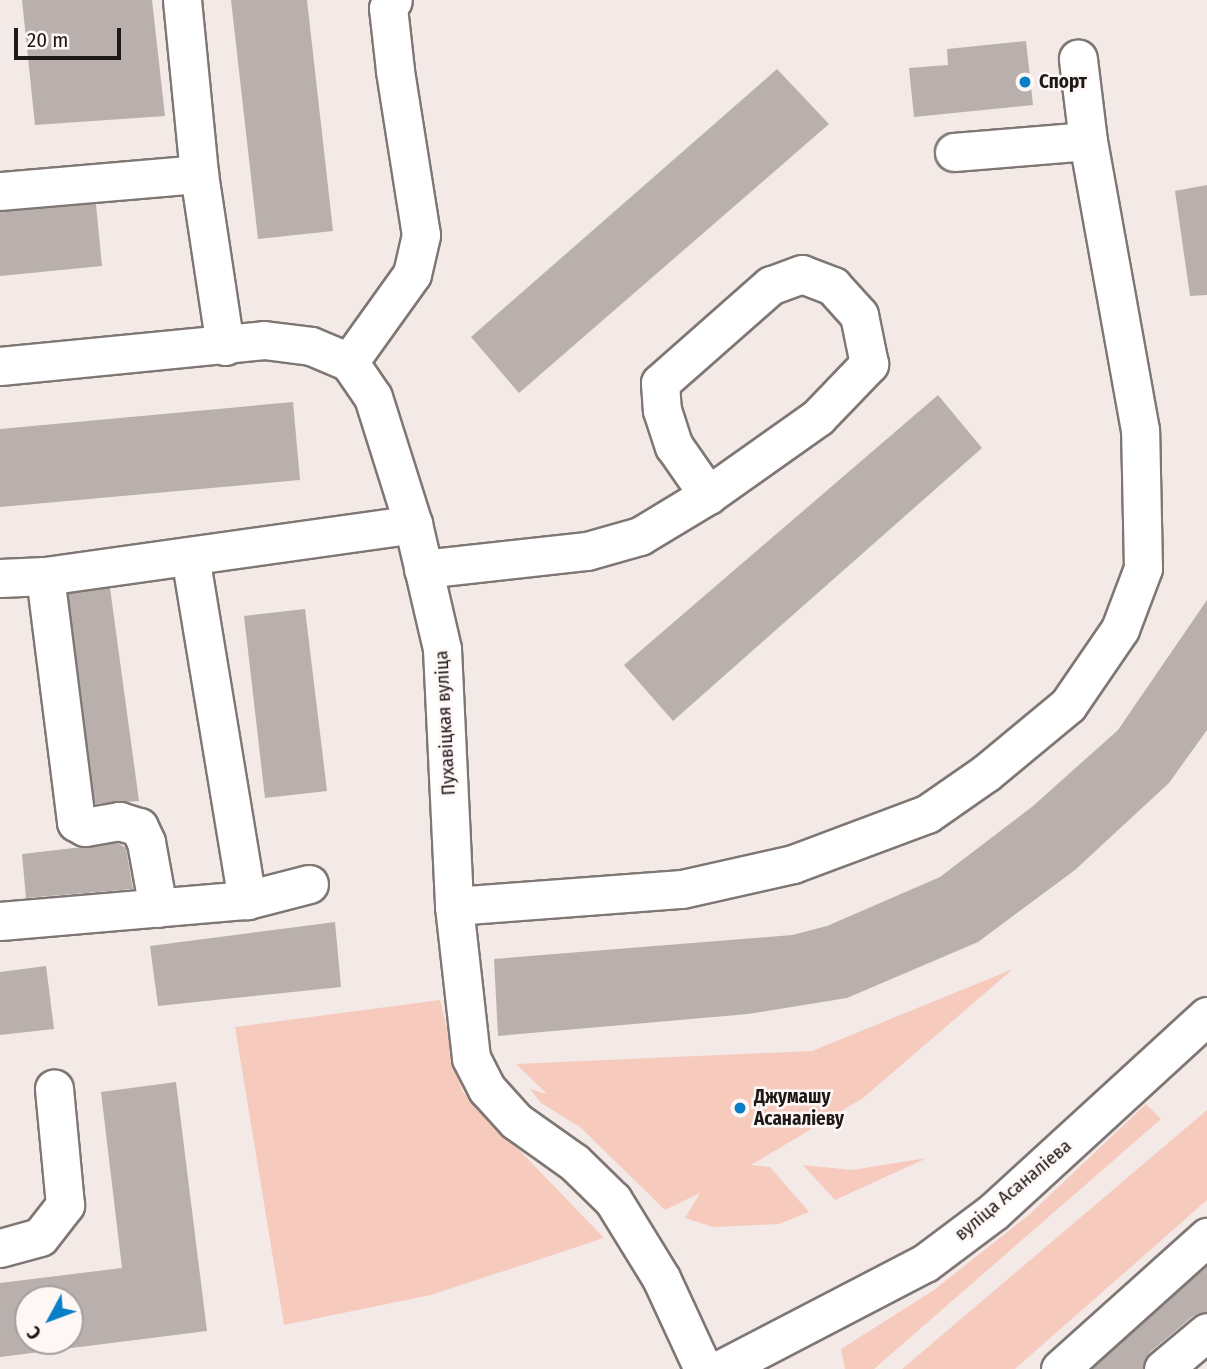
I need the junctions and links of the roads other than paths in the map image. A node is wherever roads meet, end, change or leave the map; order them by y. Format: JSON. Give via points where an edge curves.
{"nodes":[{"id":1,"x":181,"y":0,"type":"edge"},
{"id":2,"x":393,"y":0,"type":"edge"},
{"id":3,"x":1078,"y":59,"type":"dead end"},
{"id":4,"x":1088,"y":141,"type":"junction"},
{"id":5,"x":954,"y":152,"type":"dead end"},
{"id":6,"x":199,"y":174,"type":"junction"},
{"id":7,"x":0,"y":191,"type":"edge"},
{"id":8,"x":225,"y":346,"type":"junction"},
{"id":9,"x":349,"y":362,"type":"junction"},
{"id":10,"x":0,"y":366,"type":"edge"},
{"id":11,"x":708,"y":495,"type":"junction"},
{"id":12,"x":413,"y":524,"type":"junction"},
{"id":13,"x":190,"y":556,"type":"junction"},
{"id":14,"x":423,"y":569,"type":"junction"},
{"id":15,"x":45,"y":576,"type":"junction"},
{"id":16,"x":0,"y":578,"type":"edge"},
{"id":17,"x":309,"y":884,"type":"dead end"},
{"id":18,"x":247,"y":900,"type":"junction"},
{"id":19,"x":454,"y":906,"type":"junction"},
{"id":20,"x":158,"y":908,"type":"junction"},
{"id":21,"x":0,"y":921,"type":"edge"},
{"id":22,"x":1207,"y":1016,"type":"edge"},
{"id":23,"x":54,"y":1088,"type":"dead end"},
{"id":24,"x":1207,"y":1237,"type":"edge"},
{"id":25,"x":0,"y":1248,"type":"edge"},
{"id":26,"x":1207,"y":1332,"type":"edge"},
{"id":27,"x":703,"y":1369,"type":"edge"},
{"id":28,"x":721,"y":1369,"type":"edge"},
{"id":29,"x":1060,"y":1369,"type":"edge"},
{"id":30,"x":1163,"y":1369,"type":"edge"}],
"edges":[{"from":1,"to":6,"type":"street"},
{"from":2,"to":9,"type":"street","via":[[388,8],[395,70],[421,235],[412,274]]},
{"from":3,"to":4,"type":"street"},
{"from":4,"to":5,"type":"street"},
{"from":4,"to":19,"type":"street","via":[[1140,430],[1143,568],[1120,629],[1068,705],[986,774],[927,814],[793,864],[682,889]]},
{"from":6,"to":7,"type":"street"},
{"from":6,"to":8,"type":"street"},
{"from":8,"to":9,"type":"street","via":[[264,340],[311,346]]},
{"from":8,"to":10,"type":"street"},
{"from":9,"to":12,"type":"street","name":"Пухавіцкая вуліца","via":[[373,397]]},
{"from":11,"to":11,"type":"street","via":[[674,446],[662,410],[660,383],[771,285],[802,274],[833,286],[859,314],[869,364],[818,417]]},
{"from":11,"to":14,"type":"street","via":[[640,536],[587,551]]},
{"from":12,"to":13,"type":"street"},
{"from":12,"to":14,"type":"street","name":"Пухавіцкая вуліца"},
{"from":13,"to":15,"type":"street"},
{"from":13,"to":18,"type":"street"},
{"from":14,"to":19,"type":"street","name":"Пухавіцкая вуліца","via":[[442,649]]},
{"from":15,"to":16,"type":"street"},
{"from":15,"to":20,"type":"street","via":[[76,822],[85,827],[119,821],[139,827]]},
{"from":17,"to":18,"type":"street"},
{"from":18,"to":20,"type":"street"},
{"from":19,"to":27,"type":"street","name":"Пухавіцкая вуліца","via":[[470,1050],[482,1079],[516,1121],[574,1162],[613,1200],[662,1278]]},
{"from":20,"to":21,"type":"street"},
{"from":22,"to":28,"type":"street","name":"вуліца Асаналіева","via":[[993,1212],[925,1263]]},
{"from":23,"to":25,"type":"street","via":[[65,1205],[40,1237]]},
{"from":24,"to":29,"type":"street"},
{"from":26,"to":30,"type":"street"}]}
